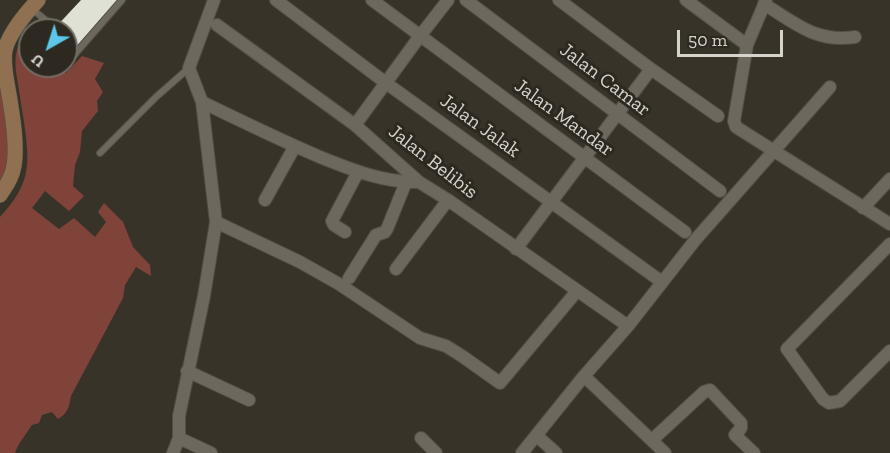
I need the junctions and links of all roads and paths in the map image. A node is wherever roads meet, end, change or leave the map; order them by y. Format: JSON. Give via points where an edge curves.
{"nodes":[{"id":1,"x":122,"y":0,"type":"edge"},
{"id":2,"x":214,"y":0,"type":"edge"},
{"id":3,"x":276,"y":0,"type":"edge"},
{"id":4,"x":372,"y":0,"type":"edge"},
{"id":5,"x":448,"y":0,"type":"edge"},
{"id":6,"x":466,"y":0,"type":"edge"},
{"id":7,"x":559,"y":0,"type":"edge"},
{"id":8,"x":686,"y":0,"type":"edge"},
{"id":9,"x":765,"y":2,"type":"edge"},
{"id":10,"x":34,"y":4,"type":"edge"},
{"id":11,"x":45,"y":18,"type":"edge"},
{"id":12,"x":217,"y":25,"type":"dead end"},
{"id":13,"x":420,"y":36,"type":"junction"},
{"id":14,"x":855,"y":37,"type":"dead end"},
{"id":15,"x":747,"y":45,"type":"junction"},
{"id":16,"x":78,"y":51,"type":"edge"},
{"id":17,"x":189,"y":68,"type":"junction"},
{"id":18,"x":651,"y":69,"type":"junction"},
{"id":19,"x":386,"y":82,"type":"junction"},
{"id":20,"x":830,"y":87,"type":"dead end"},
{"id":21,"x":202,"y":102,"type":"junction"},
{"id":22,"x":617,"y":113,"type":"junction"},
{"id":23,"x":718,"y":116,"type":"dead end"},
{"id":24,"x":355,"y":125,"type":"junction"},
{"id":25,"x":295,"y":146,"type":"junction"},
{"id":26,"x":773,"y":151,"type":"junction"},
{"id":27,"x":100,"y":153,"type":"dead end"},
{"id":28,"x":585,"y":157,"type":"junction"},
{"id":29,"x":358,"y":172,"type":"junction"},
{"id":30,"x":890,"y":179,"type":"edge"},
{"id":31,"x":406,"y":182,"type":"junction"},
{"id":32,"x":419,"y":182,"type":"junction"},
{"id":33,"x":720,"y":191,"type":"dead end"},
{"id":34,"x":0,"y":195,"type":"edge"},
{"id":35,"x":265,"y":200,"type":"dead end"},
{"id":36,"x":448,"y":200,"type":"junction"},
{"id":37,"x":551,"y":202,"type":"junction"},
{"id":38,"x":863,"y":208,"type":"junction"},
{"id":39,"x":216,"y":222,"type":"junction"},
{"id":40,"x":890,"y":224,"type":"edge"},
{"id":41,"x":345,"y":232,"type":"dead end"},
{"id":42,"x":686,"y":232,"type":"dead end"},
{"id":43,"x":890,"y":243,"type":"edge"},
{"id":44,"x":516,"y":249,"type":"junction"},
{"id":45,"x":396,"y":269,"type":"dead end"},
{"id":46,"x":349,"y":278,"type":"dead end"},
{"id":47,"x":662,"y":282,"type":"junction"},
{"id":48,"x":577,"y":291,"type":"junction"},
{"id":49,"x":628,"y":326,"type":"junction"},
{"id":50,"x":890,"y":351,"type":"edge"},
{"id":51,"x":187,"y":371,"type":"junction"},
{"id":52,"x":584,"y":376,"type":"junction"},
{"id":53,"x":249,"y":400,"type":"dead end"},
{"id":54,"x":537,"y":436,"type":"junction"},
{"id":55,"x":179,"y":438,"type":"junction"},
{"id":56,"x":421,"y":438,"type":"dead end"},
{"id":57,"x":652,"y":440,"type":"junction"},
{"id":58,"x":173,"y":453,"type":"edge"},
{"id":59,"x":211,"y":453,"type":"edge"},
{"id":60,"x":436,"y":453,"type":"edge"},
{"id":61,"x":522,"y":453,"type":"edge"},
{"id":62,"x":556,"y":453,"type":"edge"},
{"id":63,"x":665,"y":453,"type":"edge"},
{"id":64,"x":754,"y":453,"type":"edge"}],
"edges":[{"from":1,"to":16,"type":"lane"},
{"from":2,"to":17,"type":"street"},
{"from":3,"to":19,"type":"street","name":"Jalan Jalak"},
{"from":4,"to":13,"type":"street","name":"Jalan Mandar"},
{"from":5,"to":13,"type":"street"},
{"from":6,"to":22,"type":"street","name":"Jalan Camar"},
{"from":7,"to":18,"type":"street"},
{"from":8,"to":15,"type":"street"},
{"from":9,"to":14,"type":"street","via":[[816,35]]},
{"from":9,"to":15,"type":"street"},
{"from":10,"to":11,"type":"lane"},
{"from":10,"to":34,"type":"street","via":[[5,50],[16,152],[13,171]]},
{"from":12,"to":24,"type":"street","name":"Jalan Belibis"},
{"from":13,"to":19,"type":"street"},
{"from":13,"to":28,"type":"street","name":"Jalan Mandar"},
{"from":15,"to":26,"type":"street","via":[[734,121],[736,127]]},
{"from":17,"to":21,"type":"street"},
{"from":17,"to":27,"type":"lane"},
{"from":18,"to":22,"type":"street"},
{"from":18,"to":23,"type":"street"},
{"from":19,"to":24,"type":"street"},
{"from":19,"to":37,"type":"street","name":"Jalan Jalak"},
{"from":20,"to":26,"type":"street"},
{"from":21,"to":25,"type":"street"},
{"from":21,"to":39,"type":"street"},
{"from":22,"to":28,"type":"street"},
{"from":22,"to":33,"type":"street","name":"Jalan Camar"},
{"from":24,"to":32,"type":"street","name":"Jalan Belibis"},
{"from":25,"to":29,"type":"street"},
{"from":25,"to":35,"type":"street"},
{"from":26,"to":38,"type":"street"},
{"from":26,"to":47,"type":"street"},
{"from":28,"to":37,"type":"street"},
{"from":28,"to":42,"type":"street","name":"Jalan Mandar"},
{"from":29,"to":31,"type":"street"},
{"from":29,"to":41,"type":"street","via":[[332,221]]},
{"from":30,"to":38,"type":"street"},
{"from":31,"to":32,"type":"street"},
{"from":31,"to":46,"type":"street","via":[[387,229],[376,236]]},
{"from":32,"to":36,"type":"street","name":"Jalan Belibis"},
{"from":36,"to":44,"type":"street","name":"Jalan Belibis"},
{"from":36,"to":45,"type":"street"},
{"from":37,"to":44,"type":"street"},
{"from":37,"to":47,"type":"street","name":"Jalan Jalak"},
{"from":38,"to":40,"type":"street"},
{"from":39,"to":48,"type":"street","via":[[339,284],[420,338],[446,346],[500,383]]},
{"from":39,"to":51,"type":"street"},
{"from":43,"to":50,"type":"street","via":[[787,349],[828,403],[840,401]]},
{"from":44,"to":48,"type":"street","name":"Jalan Belibis"},
{"from":47,"to":49,"type":"street"},
{"from":48,"to":49,"type":"street","name":"Jalan Belibis"},
{"from":49,"to":52,"type":"street"},
{"from":51,"to":53,"type":"street"},
{"from":51,"to":55,"type":"street"},
{"from":52,"to":54,"type":"street"},
{"from":52,"to":57,"type":"street"},
{"from":54,"to":61,"type":"street"},
{"from":54,"to":62,"type":"street"},
{"from":55,"to":58,"type":"street"},
{"from":55,"to":59,"type":"street"},
{"from":56,"to":60,"type":"street"},
{"from":57,"to":63,"type":"street"},
{"from":57,"to":64,"type":"street","via":[[710,390],[741,423],[735,435]]}]}
